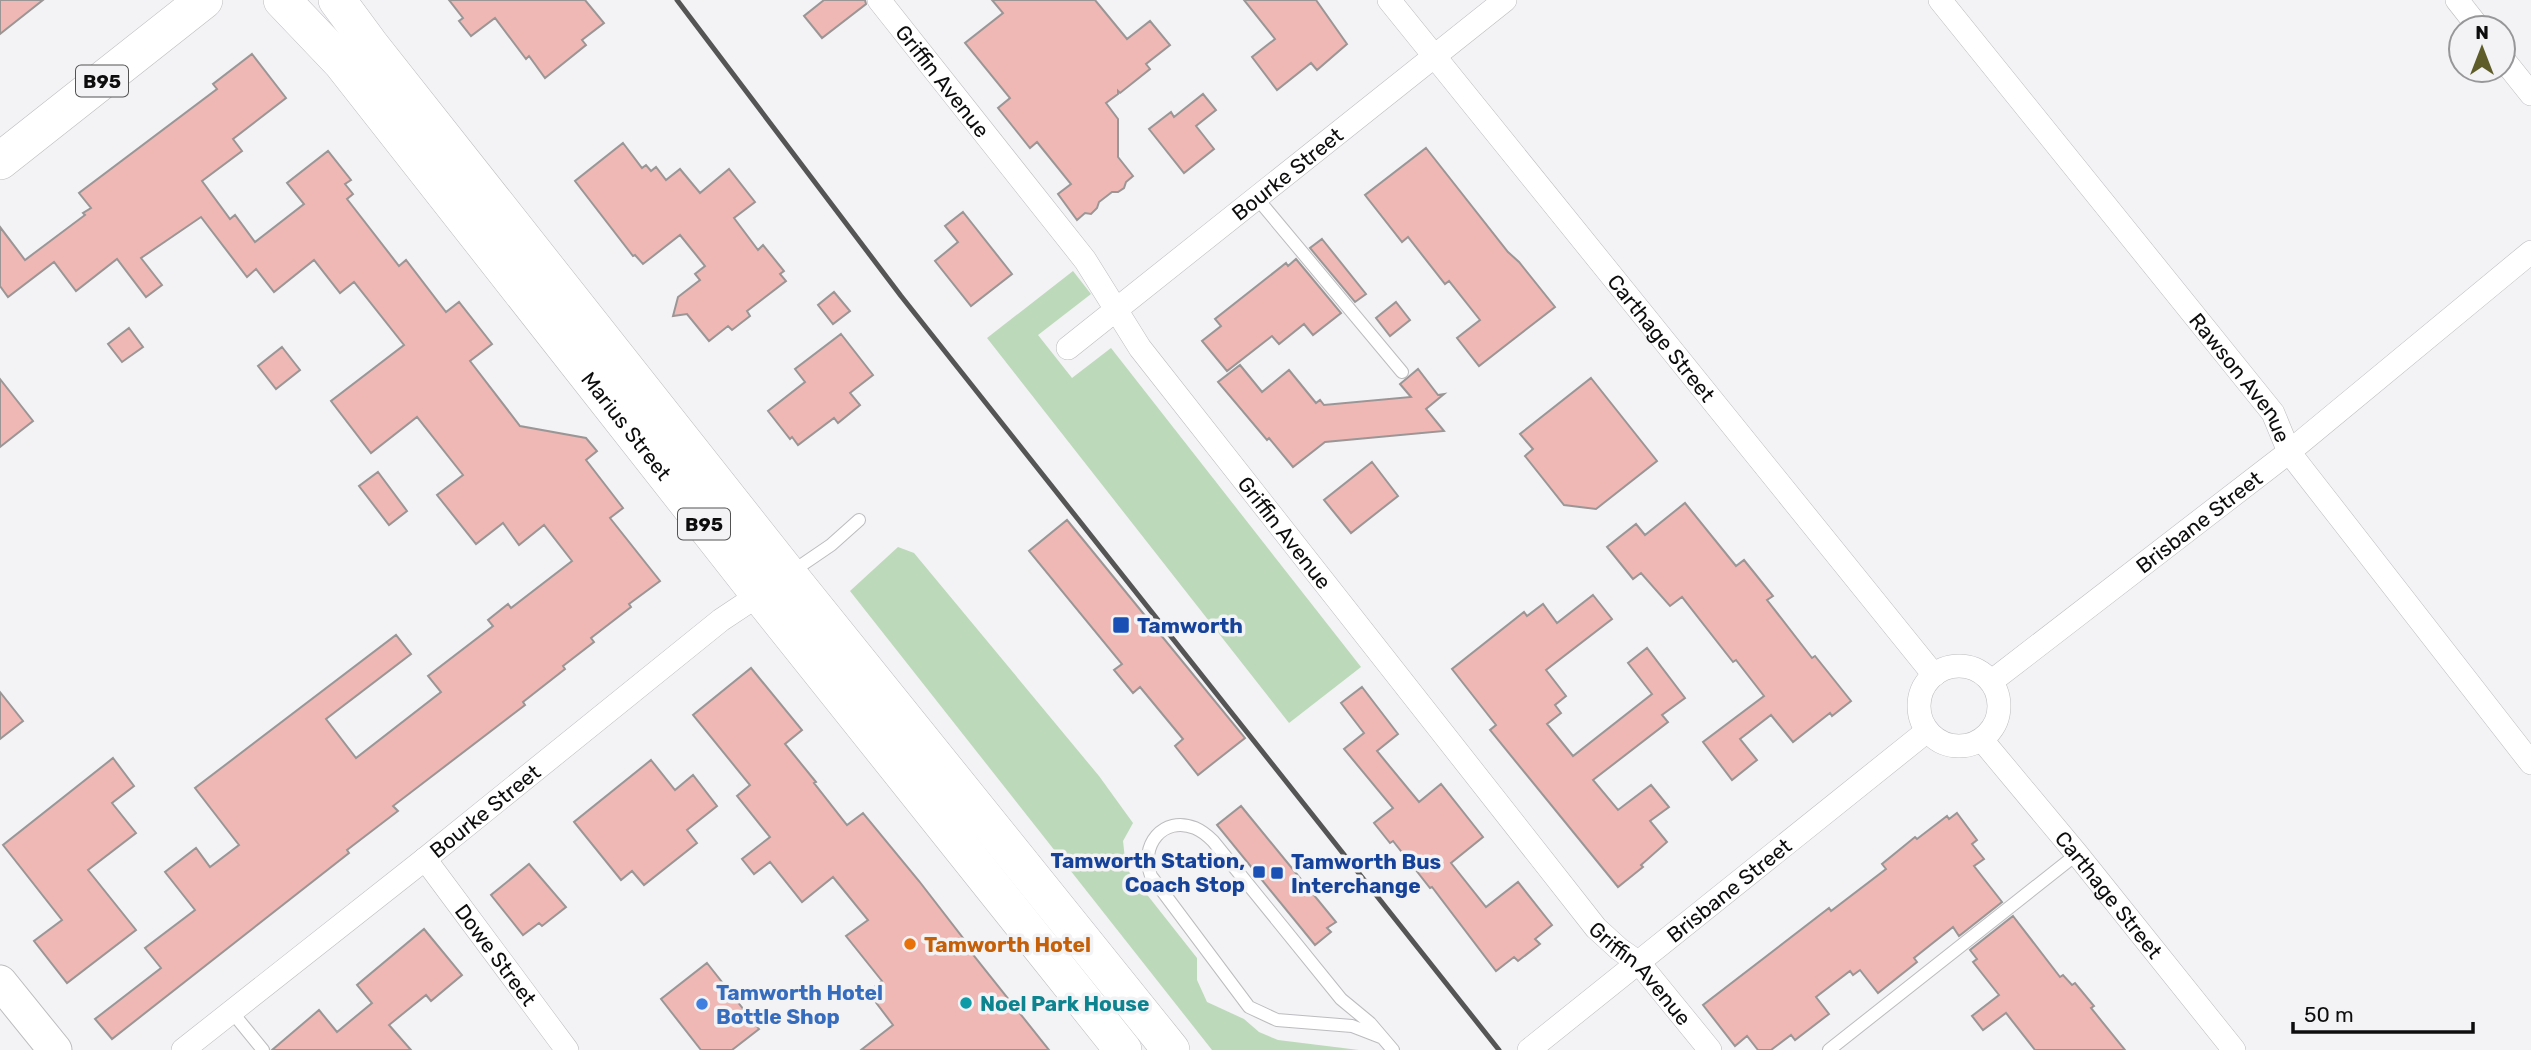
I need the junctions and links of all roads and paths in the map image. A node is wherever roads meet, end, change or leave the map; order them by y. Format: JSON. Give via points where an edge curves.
{"nodes":[{"id":1,"x":204,"y":0,"type":"edge"},
{"id":2,"x":282,"y":0,"type":"edge"},
{"id":3,"x":337,"y":0,"type":"edge"},
{"id":4,"x":879,"y":0,"type":"edge"},
{"id":5,"x":1389,"y":0,"type":"edge"},
{"id":6,"x":1505,"y":0,"type":"edge"},
{"id":7,"x":1940,"y":0,"type":"edge"},
{"id":8,"x":2457,"y":0,"type":"edge"},
{"id":9,"x":2468,"y":14,"type":"edge"},
{"id":10,"x":1434,"y":57,"type":"junction"},
{"id":11,"x":2517,"y":76,"type":"edge"},
{"id":12,"x":2531,"y":94,"type":"edge"},
{"id":13,"x":0,"y":161,"type":"edge"},
{"id":14,"x":1256,"y":197,"type":"junction"},
{"id":15,"x":2531,"y":252,"type":"edge"},
{"id":16,"x":1116,"y":309,"type":"junction"},
{"id":17,"x":1068,"y":348,"type":"dead end"},
{"id":18,"x":1402,"y":372,"type":"dead end"},
{"id":19,"x":2290,"y":452,"type":"junction"},
{"id":20,"x":859,"y":520,"type":"dead end"},
{"id":21,"x":774,"y":584,"type":"junction"},
{"id":22,"x":1934,"y":675,"type":"junction"},
{"id":23,"x":1992,"y":681,"type":"junction"},
{"id":24,"x":1927,"y":730,"type":"junction"},
{"id":25,"x":1982,"y":740,"type":"junction"},
{"id":26,"x":2531,"y":762,"type":"edge"},
{"id":27,"x":2077,"y":854,"type":"junction"},
{"id":28,"x":425,"y":859,"type":"junction"},
{"id":29,"x":1639,"y":963,"type":"junction"},
{"id":30,"x":0,"y":982,"type":"edge"},
{"id":31,"x":232,"y":1012,"type":"junction"},
{"id":32,"x":1383,"y":1038,"type":"junction"},
{"id":33,"x":55,"y":1050,"type":"edge"},
{"id":34,"x":183,"y":1050,"type":"edge"},
{"id":35,"x":262,"y":1050,"type":"edge"},
{"id":36,"x":566,"y":1050,"type":"edge"},
{"id":37,"x":1123,"y":1050,"type":"edge"},
{"id":38,"x":1171,"y":1050,"type":"edge"},
{"id":39,"x":1392,"y":1050,"type":"edge"},
{"id":40,"x":1530,"y":1050,"type":"edge"},
{"id":41,"x":1710,"y":1050,"type":"edge"},
{"id":42,"x":1829,"y":1050,"type":"edge"},
{"id":43,"x":2234,"y":1050,"type":"edge"}],
"edges":[{"from":1,"to":13,"type":"main road","number":"B95"},
{"from":2,"to":21,"type":"main road","name":"Marius Street","number":"B95","via":[[342,63]]},
{"from":3,"to":21,"type":"main road","name":"Marius Street","number":"B95"},
{"from":4,"to":16,"type":"street","name":"Griffin Avenue","via":[[1085,260]]},
{"from":5,"to":10,"type":"street","name":"Carthage Street"},
{"from":6,"to":10,"type":"street","name":"Bourke Street"},
{"from":7,"to":19,"type":"street","name":"Rawson Avenue","via":[[2273,414]]},
{"from":8,"to":9,"type":"street"},
{"from":10,"to":14,"type":"street","name":"Bourke Street"},
{"from":10,"to":22,"type":"street","name":"Carthage Street"},
{"from":11,"to":12,"type":"street"},
{"from":14,"to":16,"type":"street","name":"Bourke Street"},
{"from":14,"to":18,"type":"lane"},
{"from":15,"to":19,"type":"street","name":"Brisbane Street"},
{"from":16,"to":17,"type":"street","name":"Bourke Street"},
{"from":16,"to":29,"type":"street","name":"Griffin Avenue","via":[[1140,348],[1597,928]]},
{"from":19,"to":23,"type":"street","name":"Brisbane Street"},
{"from":19,"to":26,"type":"street","name":"Rawson Avenue"},
{"from":20,"to":21,"type":"lane"},
{"from":21,"to":28,"type":"street","name":"Bourke Street","via":[[721,620]]},
{"from":21,"to":37,"type":"main road","name":"Marius Street","number":"B95"},
{"from":21,"to":38,"type":"main road","name":"Marius Street","number":"B95"},
{"from":22,"to":23,"type":"street","via":[[1945,668],[1971,667]]},
{"from":22,"to":24,"type":"street","via":[[1920,695],[1921,720]]},
{"from":23,"to":25,"type":"street","via":[[1998,693],[1998,719]]},
{"from":24,"to":25,"type":"street","via":[[1947,744],[1971,745]]},
{"from":24,"to":29,"type":"street","name":"Brisbane Street"},
{"from":25,"to":27,"type":"street","name":"Carthage Street"},
{"from":27,"to":42,"type":"lane"},
{"from":27,"to":43,"type":"street","name":"Carthage Street"},
{"from":28,"to":31,"type":"street","name":"Bourke Street"},
{"from":28,"to":36,"type":"street","name":"Dowe Street"},
{"from":29,"to":40,"type":"street","name":"Brisbane Street"},
{"from":29,"to":41,"type":"street","name":"Griffin Avenue"},
{"from":30,"to":33,"type":"main road"},
{"from":31,"to":34,"type":"street","name":"Bourke Street"},
{"from":31,"to":35,"type":"lane"},
{"from":32,"to":32,"type":"lane","via":[[1352,1026],[1277,1020],[1249,1007],[1151,876],[1147,855],[1155,836],[1186,825],[1213,841],[1341,999]]},
{"from":32,"to":39,"type":"lane"}]}
